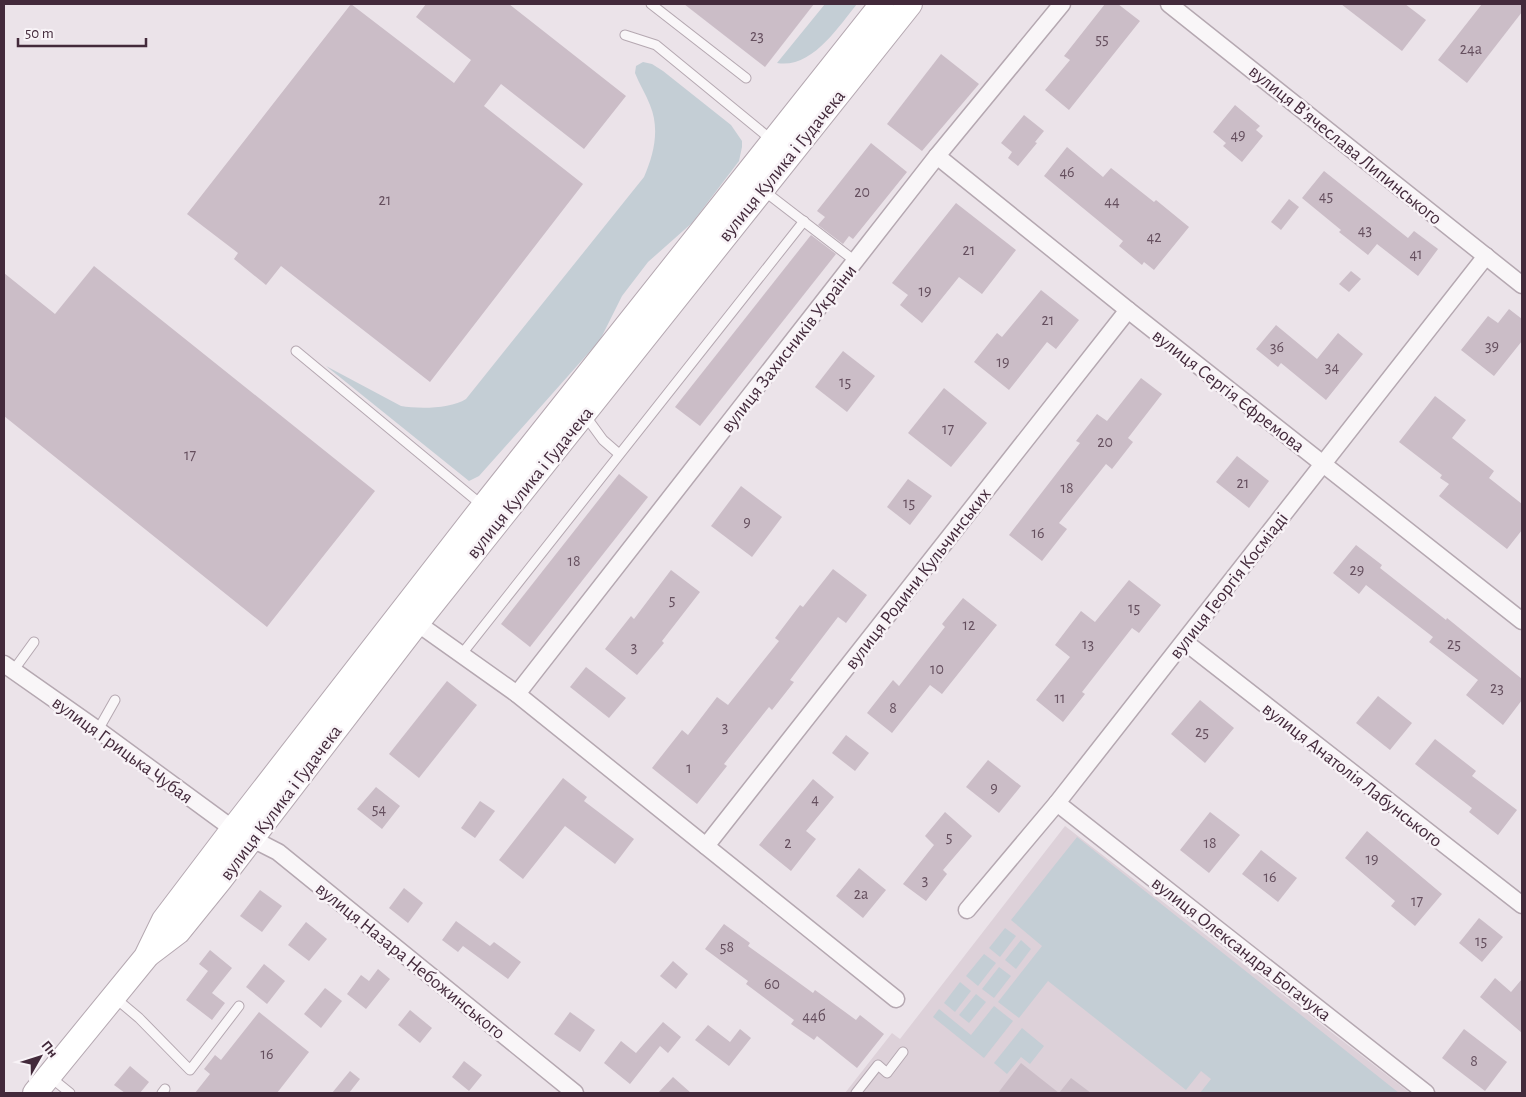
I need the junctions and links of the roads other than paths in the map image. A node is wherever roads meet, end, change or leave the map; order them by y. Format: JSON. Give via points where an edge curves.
{"nodes":[{"id":1,"x":651,"y":4,"type":"edge"},
{"id":2,"x":882,"y":4,"type":"edge"},
{"id":3,"x":910,"y":4,"type":"edge"},
{"id":4,"x":1062,"y":4,"type":"edge"},
{"id":5,"x":1169,"y":4,"type":"edge"},
{"id":6,"x":625,"y":35,"type":"dead end"},
{"id":7,"x":746,"y":78,"type":"dead end"},
{"id":8,"x":773,"y":141,"type":"junction"},
{"id":9,"x":937,"y":156,"type":"junction"},
{"id":10,"x":761,"y":189,"type":"junction"},
{"id":11,"x":804,"y":221,"type":"junction"},
{"id":12,"x":1486,"y":256,"type":"junction"},
{"id":13,"x":856,"y":261,"type":"junction"},
{"id":14,"x":1522,"y":284,"type":"edge"},
{"id":15,"x":1128,"y":310,"type":"junction"},
{"id":16,"x":296,"y":351,"type":"dead end"},
{"id":17,"x":584,"y":413,"type":"junction"},
{"id":18,"x":619,"y":454,"type":"junction"},
{"id":19,"x":1322,"y":464,"type":"junction"},
{"id":20,"x":484,"y":507,"type":"junction"},
{"id":21,"x":1522,"y":621,"type":"edge"},
{"id":22,"x":417,"y":623,"type":"junction"},
{"id":23,"x":34,"y":642,"type":"dead end"},
{"id":24,"x":1185,"y":642,"type":"junction"},
{"id":25,"x":461,"y":655,"type":"junction"},
{"id":26,"x":8,"y":667,"type":"edge"},
{"id":27,"x":516,"y":694,"type":"junction"},
{"id":28,"x":115,"y":700,"type":"dead end"},
{"id":29,"x":98,"y":730,"type":"junction"},
{"id":30,"x":1057,"y":803,"type":"junction"},
{"id":31,"x":242,"y":834,"type":"junction"},
{"id":32,"x":706,"y":846,"type":"junction"},
{"id":33,"x":1522,"y":905,"type":"edge"},
{"id":34,"x":967,"y":910,"type":"dead end"},
{"id":35,"x":114,"y":997,"type":"junction"},
{"id":36,"x":896,"y":999,"type":"dead end"},
{"id":37,"x":239,"y":1006,"type":"dead end"},
{"id":38,"x":903,"y":1052,"type":"dead end"},
{"id":39,"x":42,"y":1085,"type":"edge"},
{"id":40,"x":70,"y":1093,"type":"edge"},
{"id":41,"x":575,"y":1093,"type":"edge"},
{"id":42,"x":856,"y":1093,"type":"edge"},
{"id":43,"x":1426,"y":1093,"type":"edge"}],
"edges":[{"from":1,"to":7,"type":"lane"},
{"from":2,"to":8,"type":"main road","name":"вулиця Кулика і Гудачека"},
{"from":3,"to":10,"type":"main road","name":"вулиця Кулика і Гудачека"},
{"from":4,"to":9,"type":"street","name":"вулиця Захисників України"},
{"from":5,"to":12,"type":"street","name":"вулиця Вʼячеслава Липинського"},
{"from":6,"to":8,"type":"lane","via":[[656,45]]},
{"from":8,"to":20,"type":"main road","name":"вулиця Кулика і Гудачека"},
{"from":9,"to":13,"type":"street","name":"вулиця Захисників України"},
{"from":9,"to":15,"type":"street","name":"вулиця Сергія Єфремова"},
{"from":10,"to":11,"type":"lane"},
{"from":10,"to":17,"type":"main road","name":"вулиця Кулика і Гудачека"},
{"from":11,"to":13,"type":"lane"},
{"from":11,"to":18,"type":"lane"},
{"from":12,"to":14,"type":"street","name":"вулиця Вʼячеслава Липинського"},
{"from":12,"to":19,"type":"street","name":"вулиця Георгія Косміаді"},
{"from":13,"to":27,"type":"street","name":"вулиця Захисників України"},
{"from":15,"to":19,"type":"street","name":"вулиця Сергія Єфремова"},
{"from":15,"to":32,"type":"street","name":"вулиця Родини Кульчинських"},
{"from":16,"to":20,"type":"lane"},
{"from":17,"to":18,"type":"lane","via":[[603,440]]},
{"from":17,"to":22,"type":"main road","name":"вулиця Кулика і Гудачека"},
{"from":18,"to":25,"type":"lane"},
{"from":19,"to":21,"type":"street","name":"вулиця Сергія Єфремова"},
{"from":19,"to":24,"type":"street","name":"вулиця Георгія Косміаді"},
{"from":20,"to":31,"type":"main road","name":"вулиця Кулика і Гудачека"},
{"from":22,"to":25,"type":"street"},
{"from":22,"to":31,"type":"main road","name":"вулиця Кулика і Гудачека"},
{"from":23,"to":26,"type":"lane"},
{"from":24,"to":30,"type":"street","name":"вулиця Георгія Косміаді"},
{"from":24,"to":33,"type":"street","name":"вулиця Анатолія Лабунського"},
{"from":25,"to":27,"type":"street"},
{"from":26,"to":29,"type":"street","name":"вулиця Грицька Чубая"},
{"from":27,"to":32,"type":"street"},
{"from":28,"to":29,"type":"lane"},
{"from":29,"to":31,"type":"street","name":"вулиця Грицька Чубая"},
{"from":30,"to":34,"type":"street","name":"вулиця Георгія Косміаді"},
{"from":30,"to":43,"type":"street","name":"вулиця Олександра Богачука"},
{"from":31,"to":35,"type":"main road","name":"вулиця Кулика і Гудачека","via":[[164,920],[146,957]]},
{"from":31,"to":41,"type":"street","name":"вулиця Назара Небожинського","via":[[278,852]]},
{"from":32,"to":36,"type":"street"},
{"from":35,"to":37,"type":"lane","via":[[190,1070]]},
{"from":35,"to":39,"type":"main road","name":"вулиця Кулика і Гудачека"},
{"from":38,"to":42,"type":"lane","via":[[887,1073],[878,1065]]},
{"from":39,"to":40,"type":"lane"}]}
